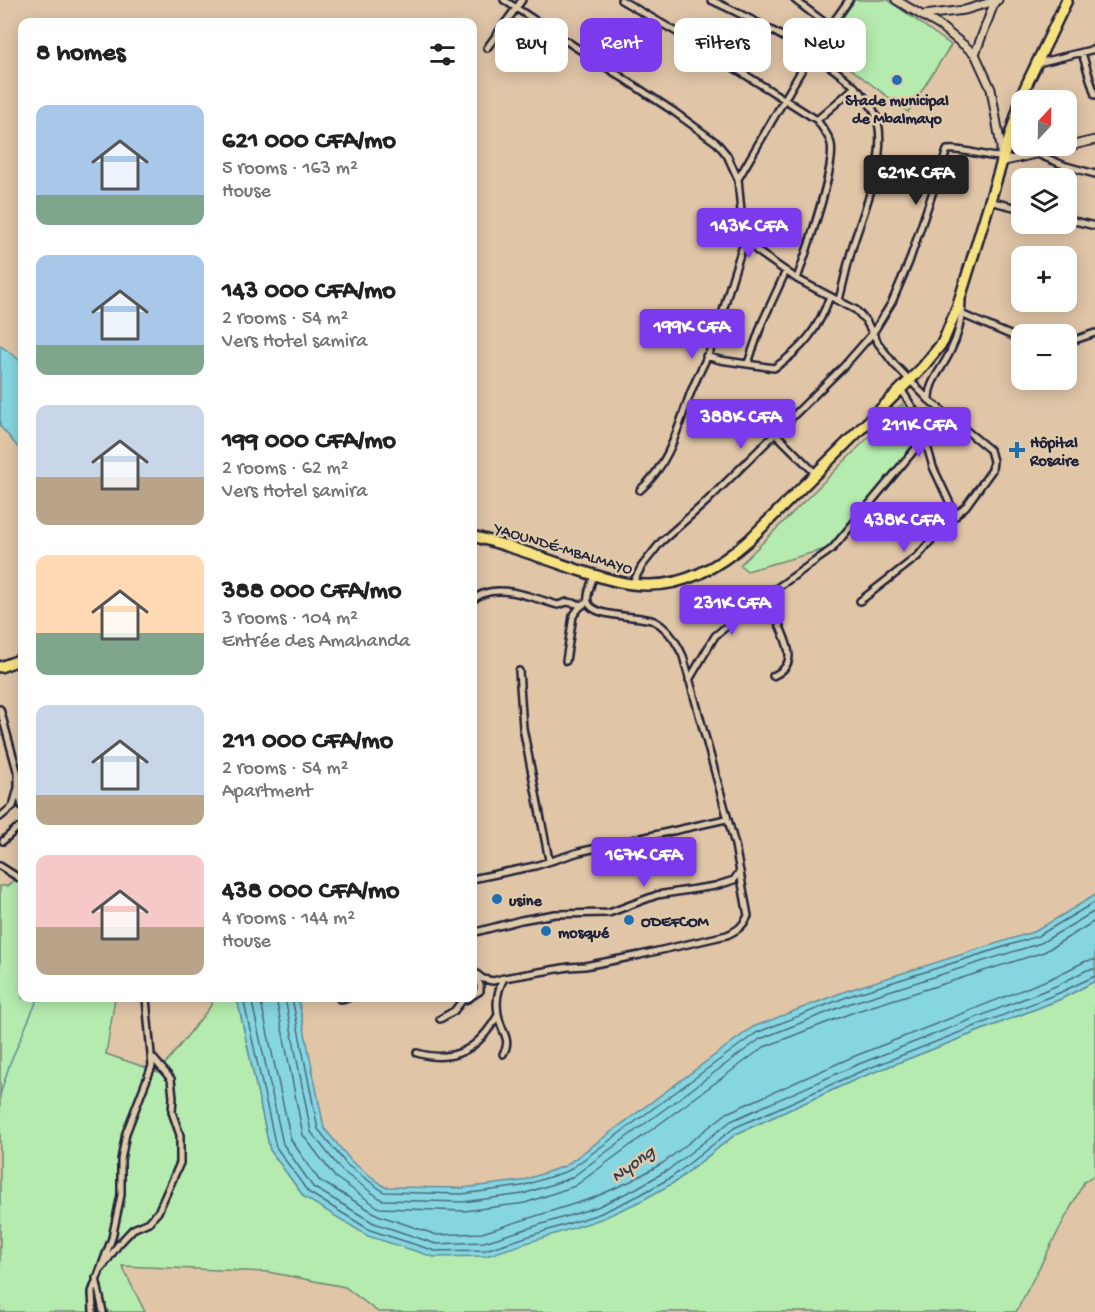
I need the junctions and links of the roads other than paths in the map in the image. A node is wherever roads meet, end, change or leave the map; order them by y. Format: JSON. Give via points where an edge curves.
{"nodes":[{"id":1,"x":504,"y":0,"type":"edge"},
{"id":2,"x":522,"y":0,"type":"edge"},
{"id":3,"x":621,"y":0,"type":"edge"},
{"id":4,"x":711,"y":0,"type":"edge"},
{"id":5,"x":795,"y":0,"type":"edge"},
{"id":6,"x":849,"y":0,"type":"edge"},
{"id":7,"x":896,"y":0,"type":"edge"},
{"id":8,"x":1067,"y":0,"type":"edge"},
{"id":9,"x":997,"y":1,"type":"edge"},
{"id":10,"x":517,"y":8,"type":"junction"},
{"id":11,"x":922,"y":14,"type":"junction"},
{"id":12,"x":819,"y":18,"type":"edge"},
{"id":13,"x":835,"y":18,"type":"edge"},
{"id":14,"x":783,"y":38,"type":"edge"},
{"id":15,"x":487,"y":48,"type":"dead end"},
{"id":16,"x":1095,"y":49,"type":"edge"},
{"id":17,"x":1082,"y":53,"type":"junction"},
{"id":18,"x":975,"y":54,"type":"junction"},
{"id":19,"x":1037,"y":63,"type":"junction"},
{"id":20,"x":800,"y":72,"type":"edge"},
{"id":21,"x":838,"y":72,"type":"edge"},
{"id":22,"x":855,"y":87,"type":"junction"},
{"id":23,"x":1095,"y":95,"type":"edge"},
{"id":24,"x":783,"y":99,"type":"junction"},
{"id":25,"x":817,"y":120,"type":"junction"},
{"id":26,"x":1095,"y":140,"type":"edge"},
{"id":27,"x":1077,"y":144,"type":"edge"},
{"id":28,"x":1023,"y":156,"type":"edge"},
{"id":29,"x":1042,"y":156,"type":"edge"},
{"id":30,"x":1001,"y":159,"type":"junction"},
{"id":31,"x":1095,"y":174,"type":"edge"},
{"id":32,"x":738,"y":179,"type":"junction"},
{"id":33,"x":989,"y":201,"type":"junction"},
{"id":34,"x":1011,"y":206,"type":"edge"},
{"id":35,"x":1077,"y":222,"type":"edge"},
{"id":36,"x":1095,"y":226,"type":"edge"},
{"id":37,"x":747,"y":236,"type":"junction"},
{"id":38,"x":786,"y":271,"type":"junction"},
{"id":39,"x":797,"y":279,"type":"junction"},
{"id":40,"x":963,"y":286,"type":"junction"},
{"id":41,"x":830,"y":296,"type":"junction"},
{"id":42,"x":839,"y":300,"type":"junction"},
{"id":43,"x":961,"y":314,"type":"junction"},
{"id":44,"x":873,"y":333,"type":"junction"},
{"id":45,"x":1095,"y":333,"type":"edge"},
{"id":46,"x":1011,"y":335,"type":"edge"},
{"id":47,"x":1077,"y":339,"type":"edge"},
{"id":48,"x":706,"y":356,"type":"junction"},
{"id":49,"x":748,"y":363,"type":"junction"},
{"id":50,"x":910,"y":380,"type":"junction"},
{"id":51,"x":901,"y":389,"type":"junction"},
{"id":52,"x":928,"y":400,"type":"junction"},
{"id":53,"x":775,"y":433,"type":"junction"},
{"id":54,"x":926,"y":436,"type":"junction"},
{"id":55,"x":816,"y":474,"type":"junction"},
{"id":56,"x":640,"y":490,"type":"dead end"},
{"id":57,"x":956,"y":516,"type":"junction"},
{"id":58,"x":477,"y":538,"type":"edge"},
{"id":59,"x":594,"y":575,"type":"junction"},
{"id":60,"x":632,"y":584,"type":"junction"},
{"id":61,"x":775,"y":591,"type":"junction"},
{"id":62,"x":477,"y":597,"type":"edge"},
{"id":63,"x":588,"y":600,"type":"junction"},
{"id":64,"x":860,"y":601,"type":"dead end"},
{"id":65,"x":583,"y":605,"type":"junction"},
{"id":66,"x":18,"y":660,"type":"edge"},
{"id":67,"x":566,"y":661,"type":"dead end"},
{"id":68,"x":0,"y":667,"type":"edge"},
{"id":69,"x":519,"y":671,"type":"dead end"},
{"id":70,"x":772,"y":676,"type":"dead end"},
{"id":71,"x":689,"y":680,"type":"junction"},
{"id":72,"x":0,"y":709,"type":"edge"},
{"id":73,"x":18,"y":768,"type":"edge"},
{"id":74,"x":18,"y":788,"type":"edge"},
{"id":75,"x":0,"y":817,"type":"edge"},
{"id":76,"x":726,"y":819,"type":"junction"},
{"id":77,"x":18,"y":829,"type":"edge"},
{"id":78,"x":3,"y":841,"type":"dead end"},
{"id":79,"x":549,"y":860,"type":"junction"},
{"id":80,"x":0,"y":866,"type":"edge"},
{"id":81,"x":740,"y":871,"type":"junction"},
{"id":82,"x":18,"y":877,"type":"edge"},
{"id":83,"x":477,"y":878,"type":"edge"},
{"id":84,"x":477,"y":932,"type":"edge"},
{"id":85,"x":477,"y":975,"type":"edge"},
{"id":86,"x":504,"y":978,"type":"junction"},
{"id":87,"x":477,"y":979,"type":"edge"},
{"id":88,"x":477,"y":993,"type":"edge"},
{"id":89,"x":146,"y":1002,"type":"edge"},
{"id":90,"x":461,"y":1002,"type":"edge"},
{"id":91,"x":498,"y":1015,"type":"junction"},
{"id":92,"x":440,"y":1020,"type":"dead end"},
{"id":93,"x":417,"y":1053,"type":"dead end"},
{"id":94,"x":503,"y":1054,"type":"dead end"},
{"id":95,"x":153,"y":1058,"type":"junction"},
{"id":96,"x":96,"y":1277,"type":"junction"},
{"id":97,"x":93,"y":1312,"type":"edge"},
{"id":98,"x":103,"y":1312,"type":"edge"}],
"edges":[{"from":1,"to":10,"type":"street"},
{"from":2,"to":10,"type":"street"},
{"from":3,"to":24,"type":"street"},
{"from":4,"to":14,"type":"street"},
{"from":5,"to":12,"type":"street"},
{"from":6,"to":13,"type":"street"},
{"from":7,"to":11,"type":"street"},
{"from":8,"to":19,"type":"highway","name":"YAOUNDÉ-MBALMAYO"},
{"from":9,"to":11,"type":"street","via":[[965,10]]},
{"from":9,"to":18,"type":"street"},
{"from":10,"to":15,"type":"street"},
{"from":10,"to":32,"type":"street","via":[[699,128],[723,149]]},
{"from":11,"to":18,"type":"street"},
{"from":16,"to":17,"type":"street"},
{"from":17,"to":19,"type":"street"},
{"from":17,"to":23,"type":"street"},
{"from":18,"to":30,"type":"street","via":[[991,89]]},
{"from":19,"to":30,"type":"highway","name":"YAOUNDÉ-MBALMAYO"},
{"from":20,"to":24,"type":"street"},
{"from":21,"to":22,"type":"street"},
{"from":22,"to":25,"type":"street"},
{"from":22,"to":42,"type":"street","via":[[878,120],[880,138],[875,170]]},
{"from":24,"to":25,"type":"street"},
{"from":24,"to":32,"type":"street"},
{"from":25,"to":39,"type":"street","via":[[829,138],[832,152]]},
{"from":26,"to":27,"type":"street"},
{"from":28,"to":30,"type":"street"},
{"from":29,"to":31,"type":"street"},
{"from":30,"to":33,"type":"highway","name":"YAOUNDÉ-MBALMAYO"},
{"from":30,"to":44,"type":"street","via":[[951,149],[945,153],[909,262]]},
{"from":32,"to":37,"type":"street"},
{"from":33,"to":34,"type":"street"},
{"from":33,"to":40,"type":"highway","name":"YAOUNDÉ-MBALMAYO"},
{"from":35,"to":36,"type":"street"},
{"from":37,"to":38,"type":"street","via":[[757,251]]},
{"from":37,"to":48,"type":"street"},
{"from":38,"to":39,"type":"street"},
{"from":38,"to":49,"type":"street"},
{"from":39,"to":41,"type":"street"},
{"from":40,"to":43,"type":"street"},
{"from":40,"to":50,"type":"highway","name":"YAOUNDÉ-MBALMAYO","via":[[943,342]]},
{"from":41,"to":42,"type":"street"},
{"from":41,"to":49,"type":"street","via":[[817,328],[779,364],[774,368]]},
{"from":42,"to":44,"type":"street","via":[[856,310]]},
{"from":43,"to":46,"type":"street"},
{"from":43,"to":52,"type":"street","via":[[956,338]]},
{"from":44,"to":50,"type":"street","via":[[886,356]]},
{"from":44,"to":53,"type":"street"},
{"from":45,"to":47,"type":"street"},
{"from":48,"to":49,"type":"street"},
{"from":48,"to":56,"type":"street","via":[[671,448]]},
{"from":50,"to":51,"type":"highway","name":"YAOUNDÉ-MBALMAYO"},
{"from":50,"to":52,"type":"street"},
{"from":51,"to":54,"type":"street"},
{"from":51,"to":55,"type":"highway","name":"YAOUNDÉ-MBALMAYO"},
{"from":52,"to":57,"type":"street","via":[[990,450],[993,461],[987,478]]},
{"from":53,"to":55,"type":"street"},
{"from":53,"to":60,"type":"street","via":[[661,542]]},
{"from":54,"to":57,"type":"street","via":[[933,467]]},
{"from":54,"to":61,"type":"street","via":[[832,549]]},
{"from":55,"to":60,"type":"highway","name":"YAOUNDÉ-MBALMAYO","via":[[718,565],[673,582]]},
{"from":57,"to":64,"type":"street","via":[[918,556]]},
{"from":58,"to":59,"type":"highway","name":"YAOUNDÉ-MBALMAYO"},
{"from":59,"to":60,"type":"highway","name":"YAOUNDÉ-MBALMAYO"},
{"from":59,"to":63,"type":"street"},
{"from":61,"to":70,"type":"street","via":[[771,603],[789,656],[780,673]]},
{"from":61,"to":71,"type":"street","via":[[715,636]]},
{"from":62,"to":65,"type":"street","via":[[497,590],[558,605]]},
{"from":63,"to":65,"type":"street"},
{"from":63,"to":71,"type":"street","via":[[599,612],[646,618],[661,626],[678,645]]},
{"from":65,"to":67,"type":"street","via":[[573,616]]},
{"from":66,"to":68,"type":"highway"},
{"from":69,"to":79,"type":"street","via":[[523,728]]},
{"from":71,"to":76,"type":"street"},
{"from":72,"to":73,"type":"street"},
{"from":74,"to":75,"type":"street","via":[[13,806]]},
{"from":76,"to":79,"type":"street"},
{"from":76,"to":81,"type":"street"},
{"from":77,"to":78,"type":"street"},
{"from":79,"to":83,"type":"street"},
{"from":80,"to":82,"type":"street"},
{"from":81,"to":84,"type":"street","via":[[734,880],[657,895],[609,913],[555,914]]},
{"from":81,"to":86,"type":"street","via":[[748,916],[733,932],[640,955]]},
{"from":85,"to":86,"type":"street","via":[[488,981]]},
{"from":86,"to":91,"type":"street"},
{"from":87,"to":88,"type":"street"},
{"from":89,"to":95,"type":"street"},
{"from":90,"to":92,"type":"street"},
{"from":91,"to":93,"type":"street","via":[[483,1038],[464,1052],[442,1058]]},
{"from":91,"to":94,"type":"street","via":[[507,1039]]},
{"from":95,"to":96,"type":"street","via":[[126,1133],[121,1195],[112,1238]]},
{"from":95,"to":96,"type":"street","via":[[171,1079],[180,1163],[158,1212],[149,1222],[133,1229]]},
{"from":96,"to":97,"type":"street"},
{"from":96,"to":98,"type":"street"}]}
